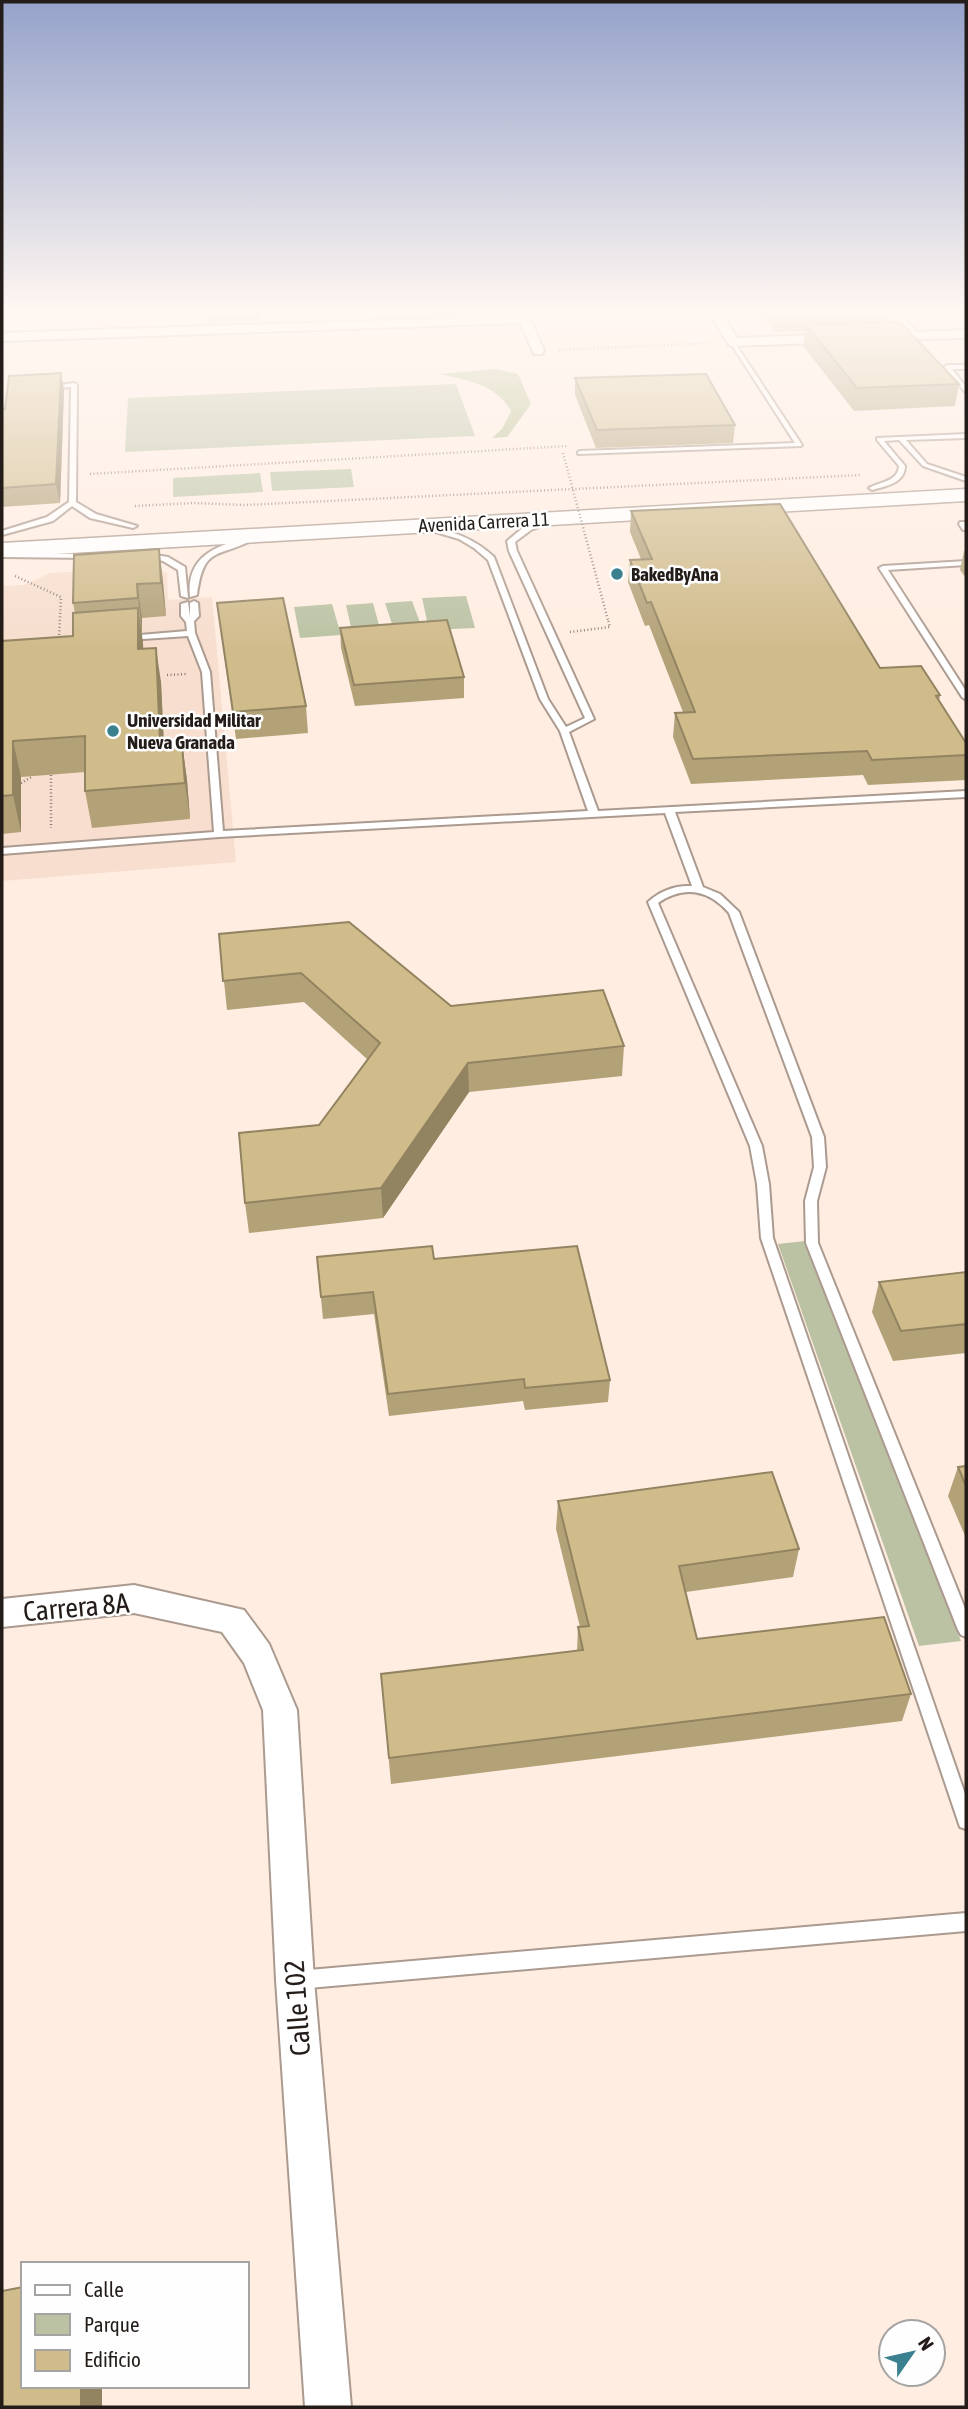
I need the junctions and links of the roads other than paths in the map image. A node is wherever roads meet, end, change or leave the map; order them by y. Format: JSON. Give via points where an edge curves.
{"nodes":[{"id":1,"x":73,"y":423,"type":"edge"},
{"id":2,"x":785,"y":423,"type":"edge"},
{"id":3,"x":966,"y":436,"type":"edge"},
{"id":4,"x":901,"y":438,"type":"junction"},
{"id":5,"x":580,"y":453,"type":"dead end"},
{"id":6,"x":966,"y":480,"type":"edge"},
{"id":7,"x":872,"y":488,"type":"junction"},
{"id":8,"x":966,"y":495,"type":"edge"},
{"id":9,"x":72,"y":503,"type":"junction"},
{"id":10,"x":132,"y":516,"type":"junction"},
{"id":11,"x":557,"y":518,"type":"junction"},
{"id":12,"x":412,"y":526,"type":"junction"},
{"id":13,"x":2,"y":533,"type":"edge"},
{"id":14,"x":258,"y":536,"type":"junction"},
{"id":15,"x":2,"y":550,"type":"edge"},
{"id":16,"x":2,"y":555,"type":"edge"},
{"id":17,"x":105,"y":555,"type":"edge"},
{"id":18,"x":139,"y":555,"type":"edge"},
{"id":19,"x":966,"y":563,"type":"edge"},
{"id":20,"x":189,"y":600,"type":"junction"},
{"id":21,"x":191,"y":633,"type":"junction"},
{"id":22,"x":111,"y":639,"type":"edge"},
{"id":23,"x":966,"y":697,"type":"edge"},
{"id":24,"x":564,"y":731,"type":"junction"},
{"id":25,"x":966,"y":794,"type":"edge"},
{"id":26,"x":669,"y":810,"type":"junction"},
{"id":27,"x":594,"y":814,"type":"junction"},
{"id":28,"x":219,"y":834,"type":"junction"},
{"id":29,"x":2,"y":851,"type":"edge"},
{"id":30,"x":698,"y":888,"type":"junction"},
{"id":31,"x":2,"y":1613,"type":"edge"},
{"id":32,"x":232,"y":1620,"type":"joint"},
{"id":33,"x":966,"y":1630,"type":"edge"},
{"id":34,"x":966,"y":1821,"type":"edge"},
{"id":35,"x":966,"y":1922,"type":"edge"},
{"id":36,"x":295,"y":1980,"type":"junction"},
{"id":37,"x":327,"y":2407,"type":"edge"}],
"edges":[{"from":1,"to":9,"type":"lane"},
{"from":2,"to":5,"type":"lane","via":[[799,445]]},
{"from":3,"to":4,"type":"lane"},
{"from":4,"to":6,"type":"lane","via":[[925,464]]},
{"from":4,"to":7,"type":"lane","via":[[879,439],[902,472],[897,479]]},
{"from":6,"to":7,"type":"main road","name":"Avenida Carrera 11"},
{"from":7,"to":10,"type":"main road","name":"Avenida Carrera 11"},
{"from":8,"to":11,"type":"main road","name":"Avenida Carrera 11"},
{"from":9,"to":10,"type":"lane","via":[[93,516]]},
{"from":9,"to":13,"type":"lane","via":[[50,519]]},
{"from":10,"to":13,"type":"main road","name":"Avenida Carrera 11"},
{"from":11,"to":12,"type":"main road","name":"Avenida Carrera 11"},
{"from":11,"to":24,"type":"lane","via":[[528,528],[511,541],[590,719]]},
{"from":12,"to":14,"type":"main road","name":"Avenida Carrera 11"},
{"from":12,"to":24,"type":"lane","via":[[464,538],[491,559],[544,699]]},
{"from":14,"to":15,"type":"main road","name":"Avenida Carrera 11"},
{"from":14,"to":20,"type":"lane","via":[[204,558],[196,568]]},
{"from":16,"to":17,"type":"lane"},
{"from":18,"to":20,"type":"lane","via":[[177,565]]},
{"from":19,"to":23,"type":"lane","via":[[883,568]]},
{"from":20,"to":21,"type":"lane","via":[[185,616]]},
{"from":21,"to":22,"type":"lane"},
{"from":21,"to":28,"type":"lane","via":[[206,672]]},
{"from":24,"to":27,"type":"lane"},
{"from":25,"to":26,"type":"lane"},
{"from":26,"to":27,"type":"lane"},
{"from":26,"to":30,"type":"lane"},
{"from":27,"to":28,"type":"lane"},
{"from":28,"to":29,"type":"lane"},
{"from":30,"to":33,"type":"lane","via":[[722,896],[734,912],[818,1137],[820,1167],[811,1201],[812,1243]]},
{"from":30,"to":34,"type":"lane","via":[[671,891],[653,902],[756,1146],[767,1238]]},
{"from":31,"to":32,"type":"street","name":"Carrera 8A","via":[[134,1599]]},
{"from":32,"to":36,"type":"street","name":"Calle 102","via":[[257,1655],[281,1710]]},
{"from":35,"to":36,"type":"lane"},
{"from":36,"to":37,"type":"street","name":"Calle 102"}]}
